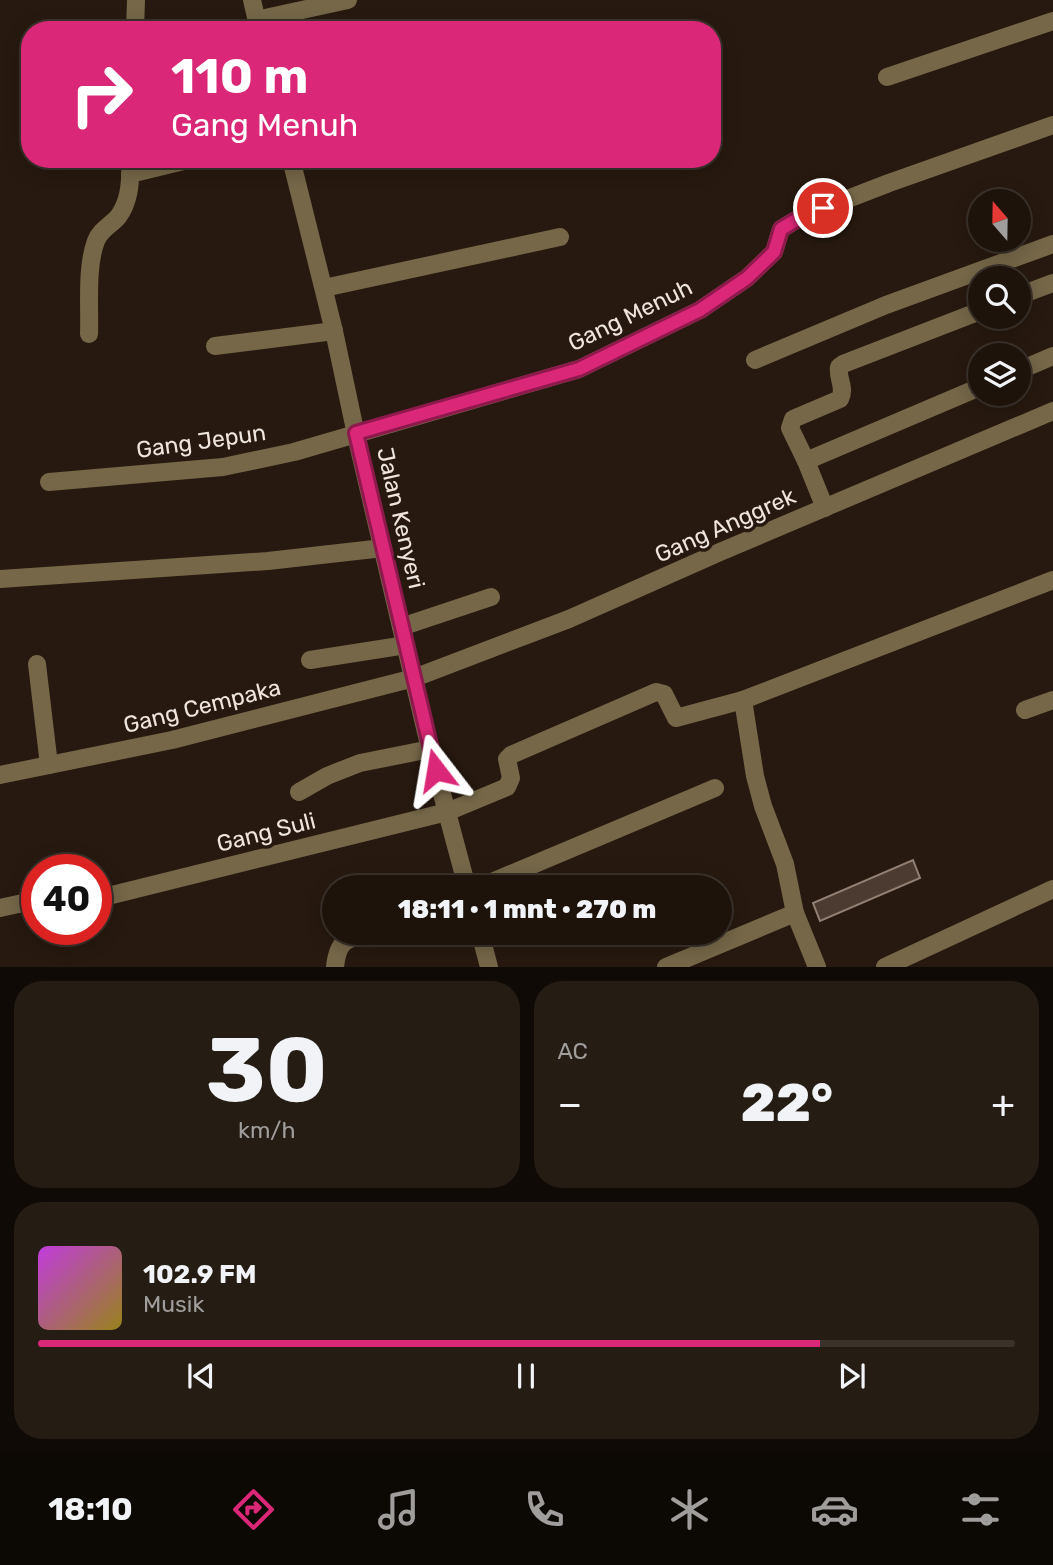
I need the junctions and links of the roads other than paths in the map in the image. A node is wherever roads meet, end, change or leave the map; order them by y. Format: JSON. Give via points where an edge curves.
{"nodes":[{"id":1,"x":136,"y":0,"type":"edge"},
{"id":2,"x":251,"y":0,"type":"edge"},
{"id":3,"x":348,"y":0,"type":"edge"},
{"id":4,"x":1053,"y":20,"type":"edge"},
{"id":5,"x":135,"y":21,"type":"edge"},
{"id":6,"x":256,"y":21,"type":"edge"},
{"id":7,"x":272,"y":21,"type":"edge"},
{"id":8,"x":887,"y":77,"type":"dead end"},
{"id":9,"x":1053,"y":125,"type":"edge"},
{"id":10,"x":130,"y":168,"type":"edge"},
{"id":11,"x":293,"y":168,"type":"edge"},
{"id":12,"x":560,"y":237,"type":"dead end"},
{"id":13,"x":1053,"y":244,"type":"edge"},
{"id":14,"x":1053,"y":283,"type":"edge"},
{"id":15,"x":324,"y":288,"type":"junction"},
{"id":16,"x":1031,"y":291,"type":"edge"},
{"id":17,"x":968,"y":316,"type":"edge"},
{"id":18,"x":334,"y":331,"type":"junction"},
{"id":19,"x":89,"y":334,"type":"dead end"},
{"id":20,"x":215,"y":346,"type":"dead end"},
{"id":21,"x":1053,"y":356,"type":"edge"},
{"id":22,"x":755,"y":360,"type":"dead end"},
{"id":23,"x":1031,"y":365,"type":"edge"},
{"id":24,"x":968,"y":392,"type":"edge"},
{"id":25,"x":1053,"y":411,"type":"edge"},
{"id":26,"x":356,"y":433,"type":"junction"},
{"id":27,"x":806,"y":461,"type":"junction"},
{"id":28,"x":49,"y":482,"type":"dead end"},
{"id":29,"x":825,"y":508,"type":"junction"},
{"id":30,"x":383,"y":548,"type":"junction"},
{"id":31,"x":0,"y":579,"type":"edge"},
{"id":32,"x":1053,"y":580,"type":"edge"},
{"id":33,"x":491,"y":597,"type":"dead end"},
{"id":34,"x":401,"y":627,"type":"junction"},
{"id":35,"x":406,"y":645,"type":"junction"},
{"id":36,"x":310,"y":660,"type":"dead end"},
{"id":37,"x":37,"y":664,"type":"dead end"},
{"id":38,"x":414,"y":678,"type":"junction"},
{"id":39,"x":743,"y":700,"type":"junction"},
{"id":40,"x":1053,"y":700,"type":"edge"},
{"id":41,"x":1025,"y":710,"type":"dead end"},
{"id":42,"x":430,"y":749,"type":"junction"},
{"id":43,"x":49,"y":765,"type":"junction"},
{"id":44,"x":0,"y":775,"type":"edge"},
{"id":45,"x":715,"y":788,"type":"dead end"},
{"id":46,"x":299,"y":792,"type":"dead end"},
{"id":47,"x":447,"y":812,"type":"junction"},
{"id":48,"x":464,"y":875,"type":"edge"},
{"id":49,"x":508,"y":875,"type":"edge"},
{"id":50,"x":1053,"y":889,"type":"edge"},
{"id":51,"x":112,"y":895,"type":"edge"},
{"id":52,"x":21,"y":903,"type":"edge"},
{"id":53,"x":0,"y":908,"type":"edge"},
{"id":54,"x":795,"y":913,"type":"junction"},
{"id":55,"x":341,"y":945,"type":"edge"},
{"id":56,"x":483,"y":945,"type":"edge"},
{"id":57,"x":335,"y":966,"type":"edge"},
{"id":58,"x":489,"y":967,"type":"edge"},
{"id":59,"x":666,"y":967,"type":"edge"},
{"id":60,"x":817,"y":967,"type":"edge"},
{"id":61,"x":885,"y":967,"type":"edge"}],
"edges":[{"from":1,"to":5,"type":"street"},
{"from":2,"to":6,"type":"street"},
{"from":3,"to":7,"type":"street"},
{"from":4,"to":8,"type":"street"},
{"from":9,"to":26,"type":"street","name":"Gang Menuh","via":[[801,217],[781,229],[774,252],[747,278],[700,310],[579,369]]},
{"from":10,"to":19,"type":"street","via":[[124,207],[94,248]]},
{"from":11,"to":15,"type":"street","name":"Jalan Kenyeri"},
{"from":12,"to":15,"type":"street"},
{"from":13,"to":22,"type":"street","via":[[886,305]]},
{"from":14,"to":16,"type":"street"},
{"from":15,"to":18,"type":"street","name":"Jalan Kenyeri"},
{"from":17,"to":27,"type":"street","via":[[839,367],[840,400],[791,422]]},
{"from":18,"to":20,"type":"street"},
{"from":18,"to":26,"type":"street","name":"Jalan Kenyeri"},
{"from":21,"to":23,"type":"street"},
{"from":24,"to":27,"type":"street"},
{"from":25,"to":29,"type":"street","name":"Gang Anggrek"},
{"from":26,"to":28,"type":"street","name":"Gang Jepun","via":[[223,467]]},
{"from":26,"to":30,"type":"street","name":"Jalan Kenyeri"},
{"from":27,"to":29,"type":"street"},
{"from":29,"to":38,"type":"street","name":"Gang Anggrek","via":[[569,620]]},
{"from":30,"to":31,"type":"street","via":[[268,561]]},
{"from":30,"to":34,"type":"street","name":"Jalan Kenyeri"},
{"from":32,"to":39,"type":"street"},
{"from":33,"to":34,"type":"street"},
{"from":34,"to":35,"type":"street","name":"Jalan Kenyeri"},
{"from":35,"to":36,"type":"street"},
{"from":35,"to":38,"type":"street","name":"Jalan Kenyeri"},
{"from":37,"to":43,"type":"street"},
{"from":38,"to":42,"type":"street","name":"Jalan Kenyeri"},
{"from":38,"to":43,"type":"street","name":"Gang Cempaka","via":[[172,740]]},
{"from":39,"to":47,"type":"street","name":"Gang Suli","via":[[676,718],[664,694],[656,692],[511,755],[507,787]]},
{"from":39,"to":54,"type":"street","via":[[755,776],[785,864]]},
{"from":40,"to":41,"type":"street"},
{"from":42,"to":46,"type":"street","via":[[360,763]]},
{"from":42,"to":47,"type":"street","name":"Jalan Kenyeri"},
{"from":43,"to":44,"type":"street","name":"Gang Cempaka"},
{"from":45,"to":49,"type":"street"},
{"from":47,"to":48,"type":"street","name":"Jalan Kenyeri"},
{"from":47,"to":51,"type":"street","name":"Gang Suli"},
{"from":50,"to":61,"type":"street"},
{"from":52,"to":53,"type":"street"},
{"from":54,"to":59,"type":"street"},
{"from":54,"to":60,"type":"street"},
{"from":55,"to":57,"type":"street"},
{"from":56,"to":58,"type":"street"}]}
